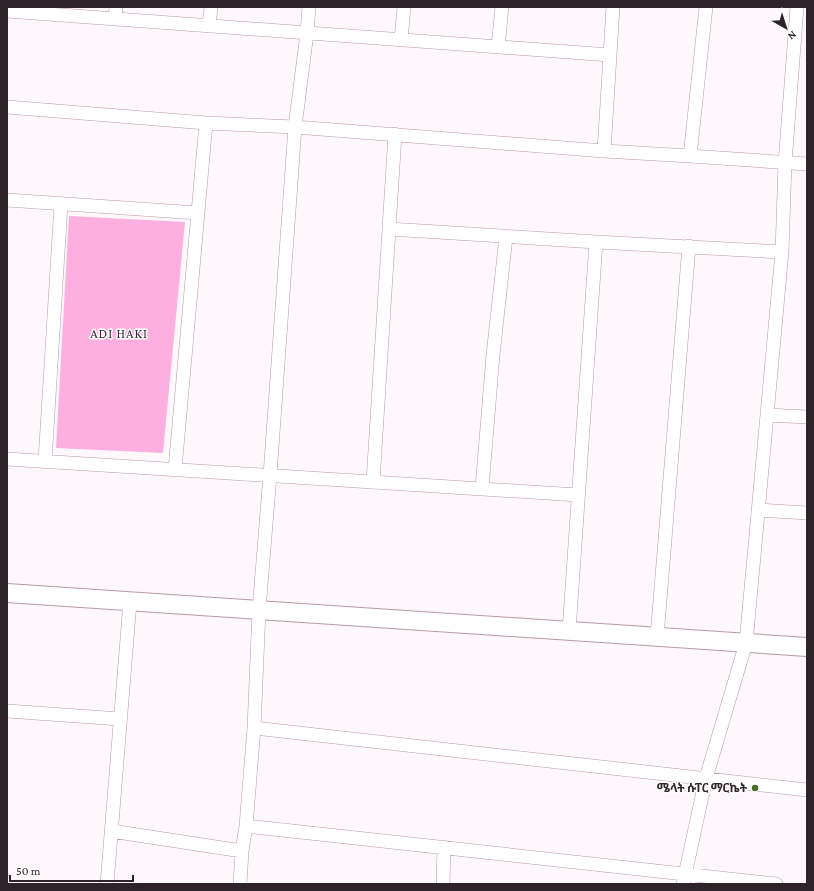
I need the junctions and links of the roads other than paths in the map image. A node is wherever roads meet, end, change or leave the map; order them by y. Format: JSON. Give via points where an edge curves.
{"nodes":[{"id":1,"x":211,"y":7,"type":"edge"},
{"id":2,"x":309,"y":7,"type":"edge"},
{"id":3,"x":404,"y":7,"type":"edge"},
{"id":4,"x":502,"y":7,"type":"edge"},
{"id":5,"x":613,"y":7,"type":"edge"},
{"id":6,"x":706,"y":7,"type":"edge"},
{"id":7,"x":797,"y":7,"type":"edge"},
{"id":8,"x":7,"y":11,"type":"edge"},
{"id":9,"x":115,"y":13,"type":"edge"},
{"id":10,"x":209,"y":26,"type":"junction"},
{"id":11,"x":307,"y":33,"type":"junction"},
{"id":12,"x":400,"y":40,"type":"junction"},
{"id":13,"x":498,"y":47,"type":"junction"},
{"id":14,"x":610,"y":55,"type":"junction"},
{"id":15,"x":7,"y":107,"type":"edge"},
{"id":16,"x":206,"y":123,"type":"junction"},
{"id":17,"x":295,"y":127,"type":"junction"},
{"id":18,"x":395,"y":134,"type":"junction"},
{"id":19,"x":604,"y":151,"type":"junction"},
{"id":20,"x":690,"y":156,"type":"junction"},
{"id":21,"x":785,"y":163,"type":"junction"},
{"id":22,"x":807,"y":164,"type":"edge"},
{"id":23,"x":7,"y":200,"type":"edge"},
{"id":24,"x":61,"y":204,"type":"junction"},
{"id":25,"x":198,"y":213,"type":"junction"},
{"id":26,"x":389,"y":229,"type":"junction"},
{"id":27,"x":506,"y":237,"type":"junction"},
{"id":28,"x":596,"y":242,"type":"junction"},
{"id":29,"x":689,"y":246,"type":"junction"},
{"id":30,"x":782,"y":252,"type":"junction"},
{"id":31,"x":767,"y":414,"type":"junction"},
{"id":32,"x":807,"y":417,"type":"edge"},
{"id":33,"x":7,"y":459,"type":"edge"},
{"id":34,"x":45,"y":461,"type":"junction"},
{"id":35,"x":175,"y":469,"type":"junction"},
{"id":36,"x":270,"y":475,"type":"junction"},
{"id":37,"x":372,"y":482,"type":"junction"},
{"id":38,"x":482,"y":488,"type":"junction"},
{"id":39,"x":578,"y":495,"type":"junction"},
{"id":40,"x":758,"y":510,"type":"junction"},
{"id":41,"x":807,"y":513,"type":"edge"},
{"id":42,"x":7,"y":593,"type":"edge"},
{"id":43,"x":130,"y":602,"type":"junction"},
{"id":44,"x":259,"y":610,"type":"junction"},
{"id":45,"x":569,"y":631,"type":"junction"},
{"id":46,"x":657,"y":637,"type":"junction"},
{"id":47,"x":746,"y":643,"type":"junction"},
{"id":48,"x":807,"y":647,"type":"edge"},
{"id":49,"x":7,"y":711,"type":"edge"},
{"id":50,"x":120,"y":719,"type":"junction"},
{"id":51,"x":254,"y":728,"type":"junction"},
{"id":52,"x":706,"y":778,"type":"junction"},
{"id":53,"x":807,"y":790,"type":"edge"},
{"id":54,"x":246,"y":826,"type":"junction"},
{"id":55,"x":111,"y":831,"type":"junction"},
{"id":56,"x":444,"y":847,"type":"junction"},
{"id":57,"x":242,"y":851,"type":"junction"},
{"id":58,"x":684,"y":879,"type":"edge"},
{"id":59,"x":107,"y":884,"type":"edge"},
{"id":60,"x":240,"y":884,"type":"edge"},
{"id":61,"x":443,"y":884,"type":"edge"},
{"id":62,"x":776,"y":884,"type":"edge"}],
"edges":[{"from":1,"to":10,"type":"street"},
{"from":2,"to":11,"type":"street"},
{"from":3,"to":12,"type":"street"},
{"from":4,"to":13,"type":"street"},
{"from":5,"to":14,"type":"street"},
{"from":6,"to":20,"type":"street"},
{"from":7,"to":21,"type":"street"},
{"from":8,"to":9,"type":"street"},
{"from":9,"to":10,"type":"street"},
{"from":10,"to":11,"type":"street"},
{"from":11,"to":12,"type":"street"},
{"from":11,"to":17,"type":"street"},
{"from":12,"to":13,"type":"street"},
{"from":13,"to":14,"type":"street"},
{"from":14,"to":19,"type":"street"},
{"from":15,"to":16,"type":"street"},
{"from":16,"to":17,"type":"street"},
{"from":16,"to":25,"type":"street"},
{"from":17,"to":18,"type":"street"},
{"from":17,"to":36,"type":"street"},
{"from":18,"to":19,"type":"street"},
{"from":18,"to":26,"type":"street"},
{"from":19,"to":20,"type":"street"},
{"from":20,"to":21,"type":"street"},
{"from":21,"to":22,"type":"street"},
{"from":21,"to":30,"type":"street"},
{"from":23,"to":24,"type":"street"},
{"from":24,"to":25,"type":"street"},
{"from":24,"to":34,"type":"street"},
{"from":25,"to":35,"type":"street"},
{"from":26,"to":27,"type":"street"},
{"from":26,"to":37,"type":"street"},
{"from":27,"to":28,"type":"street"},
{"from":27,"to":38,"type":"street"},
{"from":28,"to":29,"type":"street"},
{"from":28,"to":39,"type":"street"},
{"from":29,"to":30,"type":"street"},
{"from":29,"to":46,"type":"street"},
{"from":30,"to":31,"type":"street"},
{"from":31,"to":32,"type":"street"},
{"from":31,"to":40,"type":"street"},
{"from":33,"to":34,"type":"street"},
{"from":34,"to":35,"type":"street"},
{"from":35,"to":36,"type":"street"},
{"from":36,"to":37,"type":"street"},
{"from":36,"to":44,"type":"street"},
{"from":37,"to":38,"type":"street"},
{"from":38,"to":39,"type":"street"},
{"from":39,"to":45,"type":"street"},
{"from":40,"to":41,"type":"street"},
{"from":40,"to":47,"type":"street"},
{"from":42,"to":43,"type":"street"},
{"from":43,"to":44,"type":"street"},
{"from":43,"to":50,"type":"street"},
{"from":44,"to":45,"type":"street"},
{"from":44,"to":51,"type":"street"},
{"from":45,"to":46,"type":"street"},
{"from":46,"to":47,"type":"street"},
{"from":47,"to":48,"type":"street"},
{"from":47,"to":52,"type":"street"},
{"from":49,"to":50,"type":"street"},
{"from":50,"to":55,"type":"street"},
{"from":51,"to":52,"type":"street"},
{"from":51,"to":54,"type":"street"},
{"from":52,"to":53,"type":"street"},
{"from":52,"to":58,"type":"street"},
{"from":54,"to":56,"type":"street"},
{"from":54,"to":57,"type":"street"},
{"from":55,"to":57,"type":"street"},
{"from":55,"to":59,"type":"street"},
{"from":56,"to":58,"type":"street"},
{"from":56,"to":61,"type":"street"},
{"from":57,"to":60,"type":"street"},
{"from":58,"to":62,"type":"street"}]}
